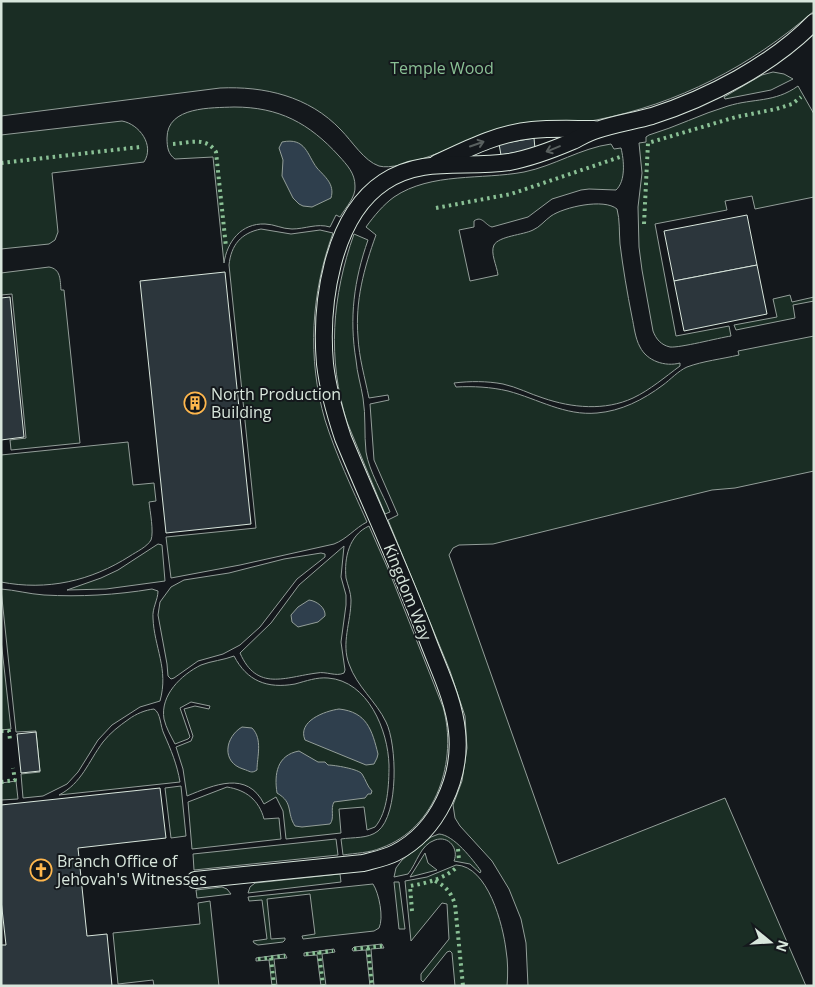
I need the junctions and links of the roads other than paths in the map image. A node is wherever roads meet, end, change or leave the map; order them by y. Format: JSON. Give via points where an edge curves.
{"nodes":[{"id":1,"x":814,"y":22,"type":"edge"},
{"id":2,"x":597,"y":130,"type":"junction"},
{"id":3,"x":433,"y":165,"type":"junction"},
{"id":4,"x":196,"y":880,"type":"dead end"}],
"edges":[{"from":1,"to":2,"type":"street","name":"Kingdom Way","via":[[758,66],[707,94],[652,116]]},
{"from":2,"to":3,"type":"street","name":"Kingdom Way","one_way":true,"via":[[523,159],[496,164]]},
{"from":3,"to":2,"type":"street","name":"Kingdom Way","one_way":true,"via":[[469,147],[531,130]]},
{"from":3,"to":4,"type":"street","name":"Kingdom Way","via":[[408,170],[385,181],[350,218],[339,245],[328,289],[324,348],[330,392],[343,438],[409,593],[455,714],[458,755],[450,787],[436,816],[424,830],[405,847],[382,859]]}]}
